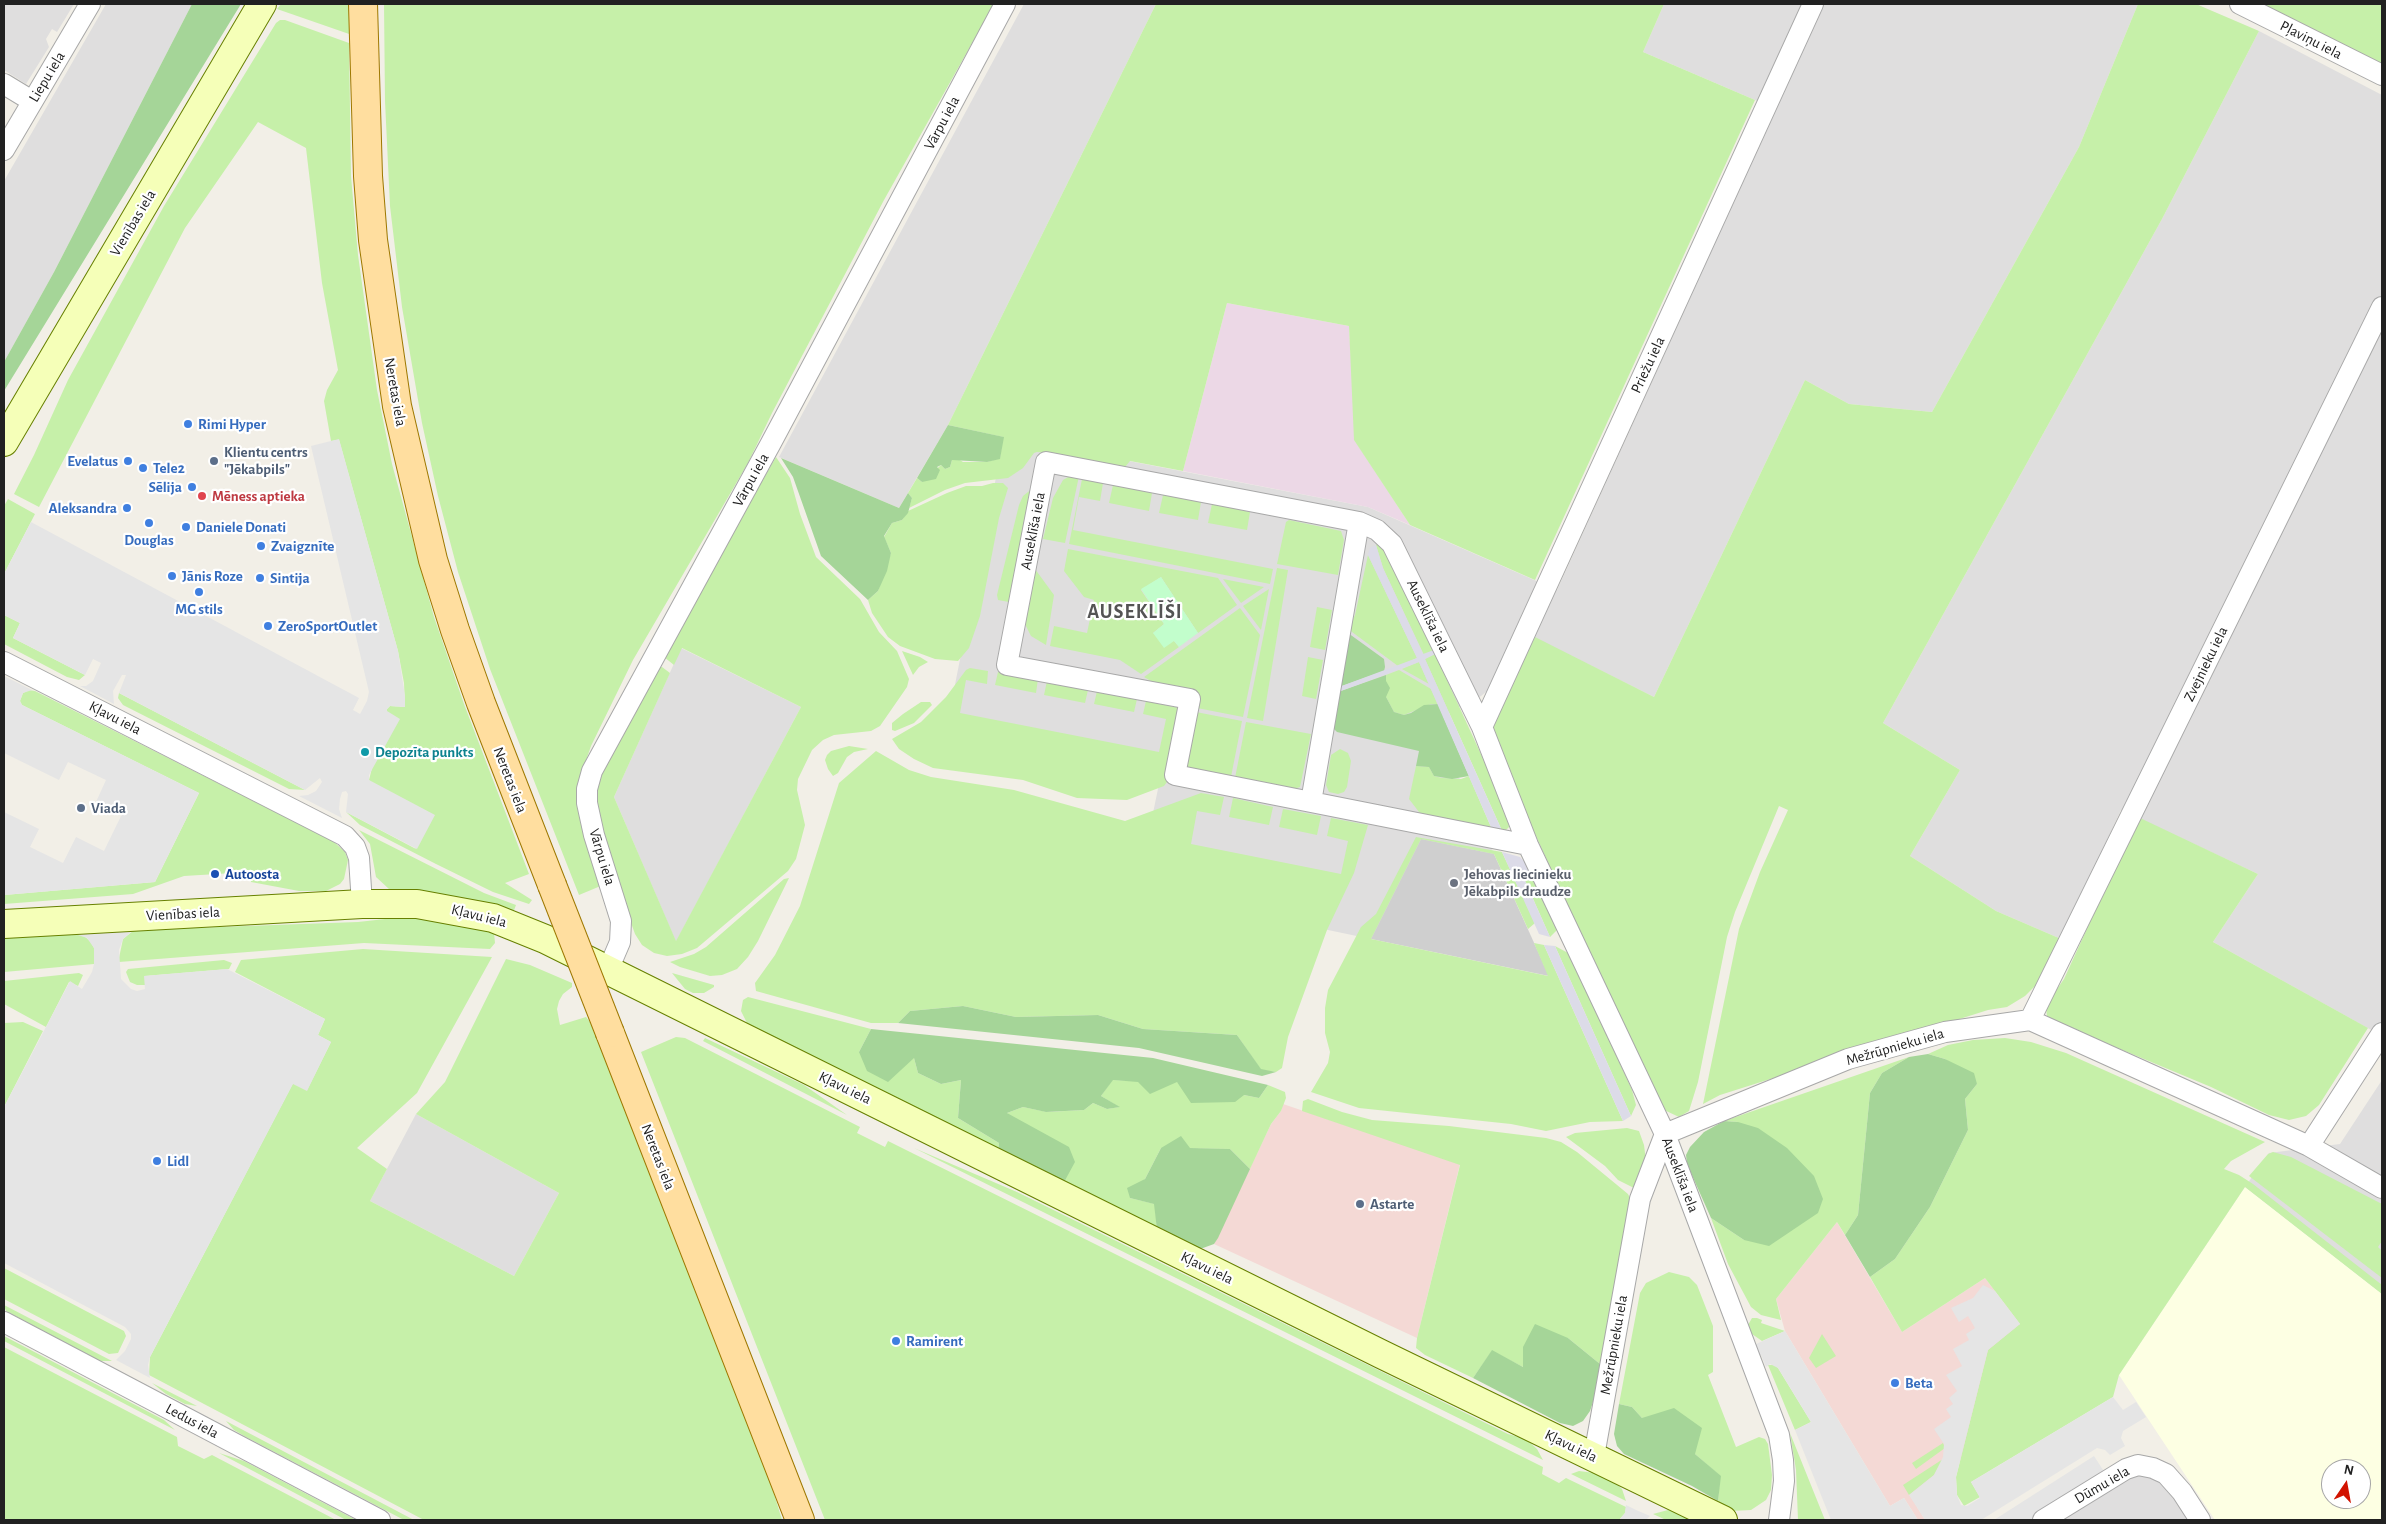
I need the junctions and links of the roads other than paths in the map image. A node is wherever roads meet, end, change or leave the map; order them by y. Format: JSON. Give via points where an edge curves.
{"nodes":[{"id":1,"x":90,"y":4,"type":"edge"},
{"id":2,"x":262,"y":4,"type":"edge"},
{"id":3,"x":363,"y":4,"type":"edge"},
{"id":4,"x":1005,"y":4,"type":"edge"},
{"id":5,"x":1813,"y":4,"type":"edge"},
{"id":6,"x":2240,"y":4,"type":"edge"},
{"id":7,"x":2382,"y":75,"type":"edge"},
{"id":8,"x":4,"y":84,"type":"edge"},
{"id":9,"x":32,"y":101,"type":"junction"},
{"id":10,"x":4,"y":150,"type":"edge"},
{"id":11,"x":2382,"y":307,"type":"edge"},
{"id":12,"x":4,"y":442,"type":"edge"},
{"id":13,"x":1358,"y":522,"type":"junction"},
{"id":14,"x":4,"y":662,"type":"edge"},
{"id":15,"x":1482,"y":727,"type":"junction"},
{"id":16,"x":1311,"y":802,"type":"junction"},
{"id":17,"x":1528,"y":845,"type":"junction"},
{"id":18,"x":362,"y":904,"type":"junction"},
{"id":19,"x":4,"y":924,"type":"edge"},
{"id":20,"x":608,"y":970,"type":"junction"},
{"id":21,"x":2030,"y":1020,"type":"junction"},
{"id":22,"x":2382,"y":1033,"type":"edge"},
{"id":23,"x":1665,"y":1134,"type":"junction"},
{"id":24,"x":2309,"y":1146,"type":"junction"},
{"id":25,"x":2382,"y":1188,"type":"edge"},
{"id":26,"x":4,"y":1322,"type":"edge"},
{"id":27,"x":1594,"y":1456,"type":"junction"},
{"id":28,"x":380,"y":1520,"type":"edge"},
{"id":29,"x":800,"y":1520,"type":"edge"},
{"id":30,"x":1723,"y":1520,"type":"edge"},
{"id":31,"x":1779,"y":1520,"type":"edge"},
{"id":32,"x":2043,"y":1520,"type":"edge"},
{"id":33,"x":2200,"y":1520,"type":"edge"}],
"edges":[{"from":1,"to":9,"type":"street","name":"Liepu iela"},
{"from":2,"to":12,"type":"street","name":"Vienības iela"},
{"from":3,"to":29,"type":"main road","name":"Neretas iela","bridge":true,"via":[[373,240],[397,406],[431,550],[455,630],[488,721]]},
{"from":4,"to":20,"type":"street","name":"Vārpu iela","via":[[776,435],[592,771],[587,803],[621,921],[620,942]]},
{"from":5,"to":15,"type":"street","name":"Priežu iela"},
{"from":6,"to":7,"type":"street","name":"Pļaviņu iela"},
{"from":8,"to":9,"type":"street"},
{"from":9,"to":10,"type":"street","name":"Liepu iela"},
{"from":11,"to":21,"type":"street","name":"Zvejnieku iela"},
{"from":13,"to":15,"type":"street","name":"Auseklīša iela","via":[[1378,531],[1392,544]]},
{"from":13,"to":16,"type":"street"},
{"from":13,"to":16,"type":"street","name":"Auseklīša iela","via":[[1046,462],[1006,665],[1190,699],[1175,775]]},
{"from":14,"to":18,"type":"street","name":"Kļavu iela","via":[[345,836],[360,858]]},
{"from":15,"to":17,"type":"street","name":"Auseklīša iela"},
{"from":16,"to":17,"type":"street","name":"Auseklīša iela"},
{"from":17,"to":23,"type":"street","name":"Auseklīša iela"},
{"from":18,"to":19,"type":"street","name":"Vienības iela"},
{"from":18,"to":20,"type":"street","name":"Kļavu iela","via":[[417,904],[493,918]]},
{"from":20,"to":27,"type":"street","name":"Kļavu iela","via":[[1381,1354]]},
{"from":21,"to":23,"type":"street","name":"Mežrūpnieku iela","via":[[1945,1032],[1848,1059]]},
{"from":21,"to":24,"type":"street"},
{"from":22,"to":24,"type":"street"},
{"from":23,"to":27,"type":"street","name":"Mežrūpnieku iela","via":[[1640,1199]]},
{"from":23,"to":31,"type":"street","name":"Auseklīša iela","via":[[1779,1435],[1784,1481]]},
{"from":24,"to":25,"type":"street"},
{"from":26,"to":28,"type":"street","name":"Ledus iela"},
{"from":27,"to":30,"type":"street","name":"Kļavu iela"},
{"from":32,"to":33,"type":"street","name":"Dūmu iela","via":[[2126,1469],[2138,1465],[2166,1474]]}]}
